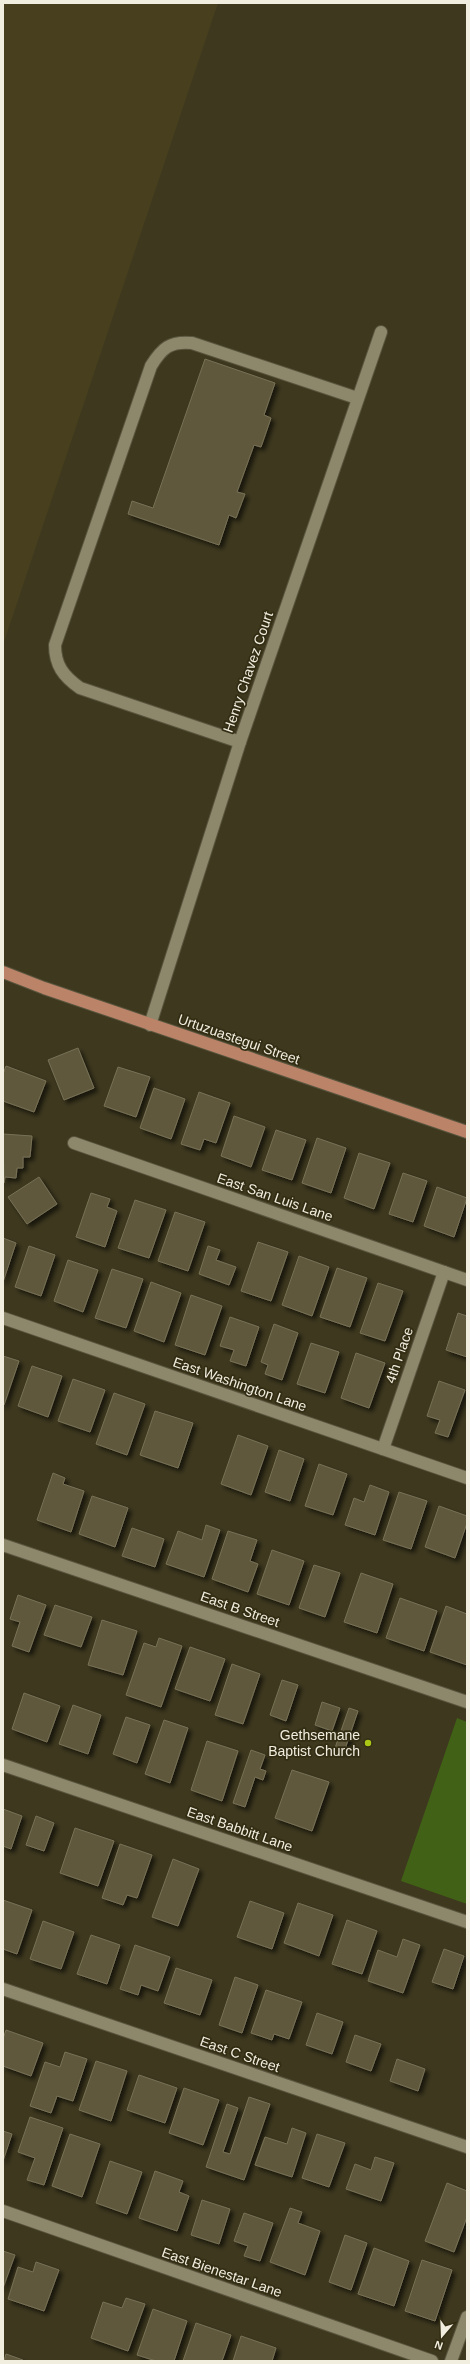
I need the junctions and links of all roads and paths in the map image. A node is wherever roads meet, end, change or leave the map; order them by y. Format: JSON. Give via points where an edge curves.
{"nodes":[{"id":1,"x":381,"y":332,"type":"dead end"},
{"id":2,"x":357,"y":398,"type":"junction"},
{"id":3,"x":240,"y":742,"type":"junction"},
{"id":4,"x":3,"y":972,"type":"edge"},
{"id":5,"x":150,"y":1025,"type":"junction"},
{"id":6,"x":467,"y":1132,"type":"edge"},
{"id":7,"x":74,"y":1143,"type":"dead end"},
{"id":8,"x":444,"y":1272,"type":"junction"},
{"id":9,"x":467,"y":1280,"type":"edge"},
{"id":10,"x":3,"y":1318,"type":"edge"},
{"id":11,"x":383,"y":1449,"type":"junction"},
{"id":12,"x":467,"y":1478,"type":"edge"},
{"id":13,"x":3,"y":1545,"type":"edge"},
{"id":14,"x":467,"y":1702,"type":"edge"},
{"id":15,"x":3,"y":1765,"type":"edge"},
{"id":16,"x":467,"y":1922,"type":"edge"},
{"id":17,"x":3,"y":1989,"type":"edge"},
{"id":18,"x":467,"y":2147,"type":"edge"},
{"id":19,"x":3,"y":2211,"type":"edge"},
{"id":20,"x":467,"y":2316,"type":"edge"},
{"id":21,"x":432,"y":2361,"type":"edge"},
{"id":22,"x":451,"y":2361,"type":"edge"}],
"edges":[{"from":1,"to":2,"type":"street","name":"Henry Chavez Court"},
{"from":2,"to":3,"type":"street","name":"Henry Chavez Court"},
{"from":2,"to":3,"type":"street","via":[[192,343],[178,342],[158,354],[151,366],[55,644],[58,666],[66,678],[80,688]]},
{"from":3,"to":5,"type":"street","name":"Henry Chavez Court"},
{"from":4,"to":5,"type":"main road","name":"Urtuzuastegui Street"},
{"from":5,"to":6,"type":"main road","name":"Urtuzuastegui Street"},
{"from":7,"to":8,"type":"street","name":"East San Luis Lane"},
{"from":8,"to":9,"type":"street","name":"East San Luis Lane"},
{"from":8,"to":11,"type":"street","name":"4th Place"},
{"from":10,"to":11,"type":"street","name":"East Washington Lane"},
{"from":11,"to":12,"type":"street","name":"East Washington Lane"},
{"from":13,"to":14,"type":"street","name":"East B Street"},
{"from":15,"to":16,"type":"street","name":"East Babbitt Lane"},
{"from":17,"to":18,"type":"street","name":"East C Street"},
{"from":19,"to":21,"type":"street","name":"East Bienestar Lane"},
{"from":20,"to":22,"type":"street"}]}
